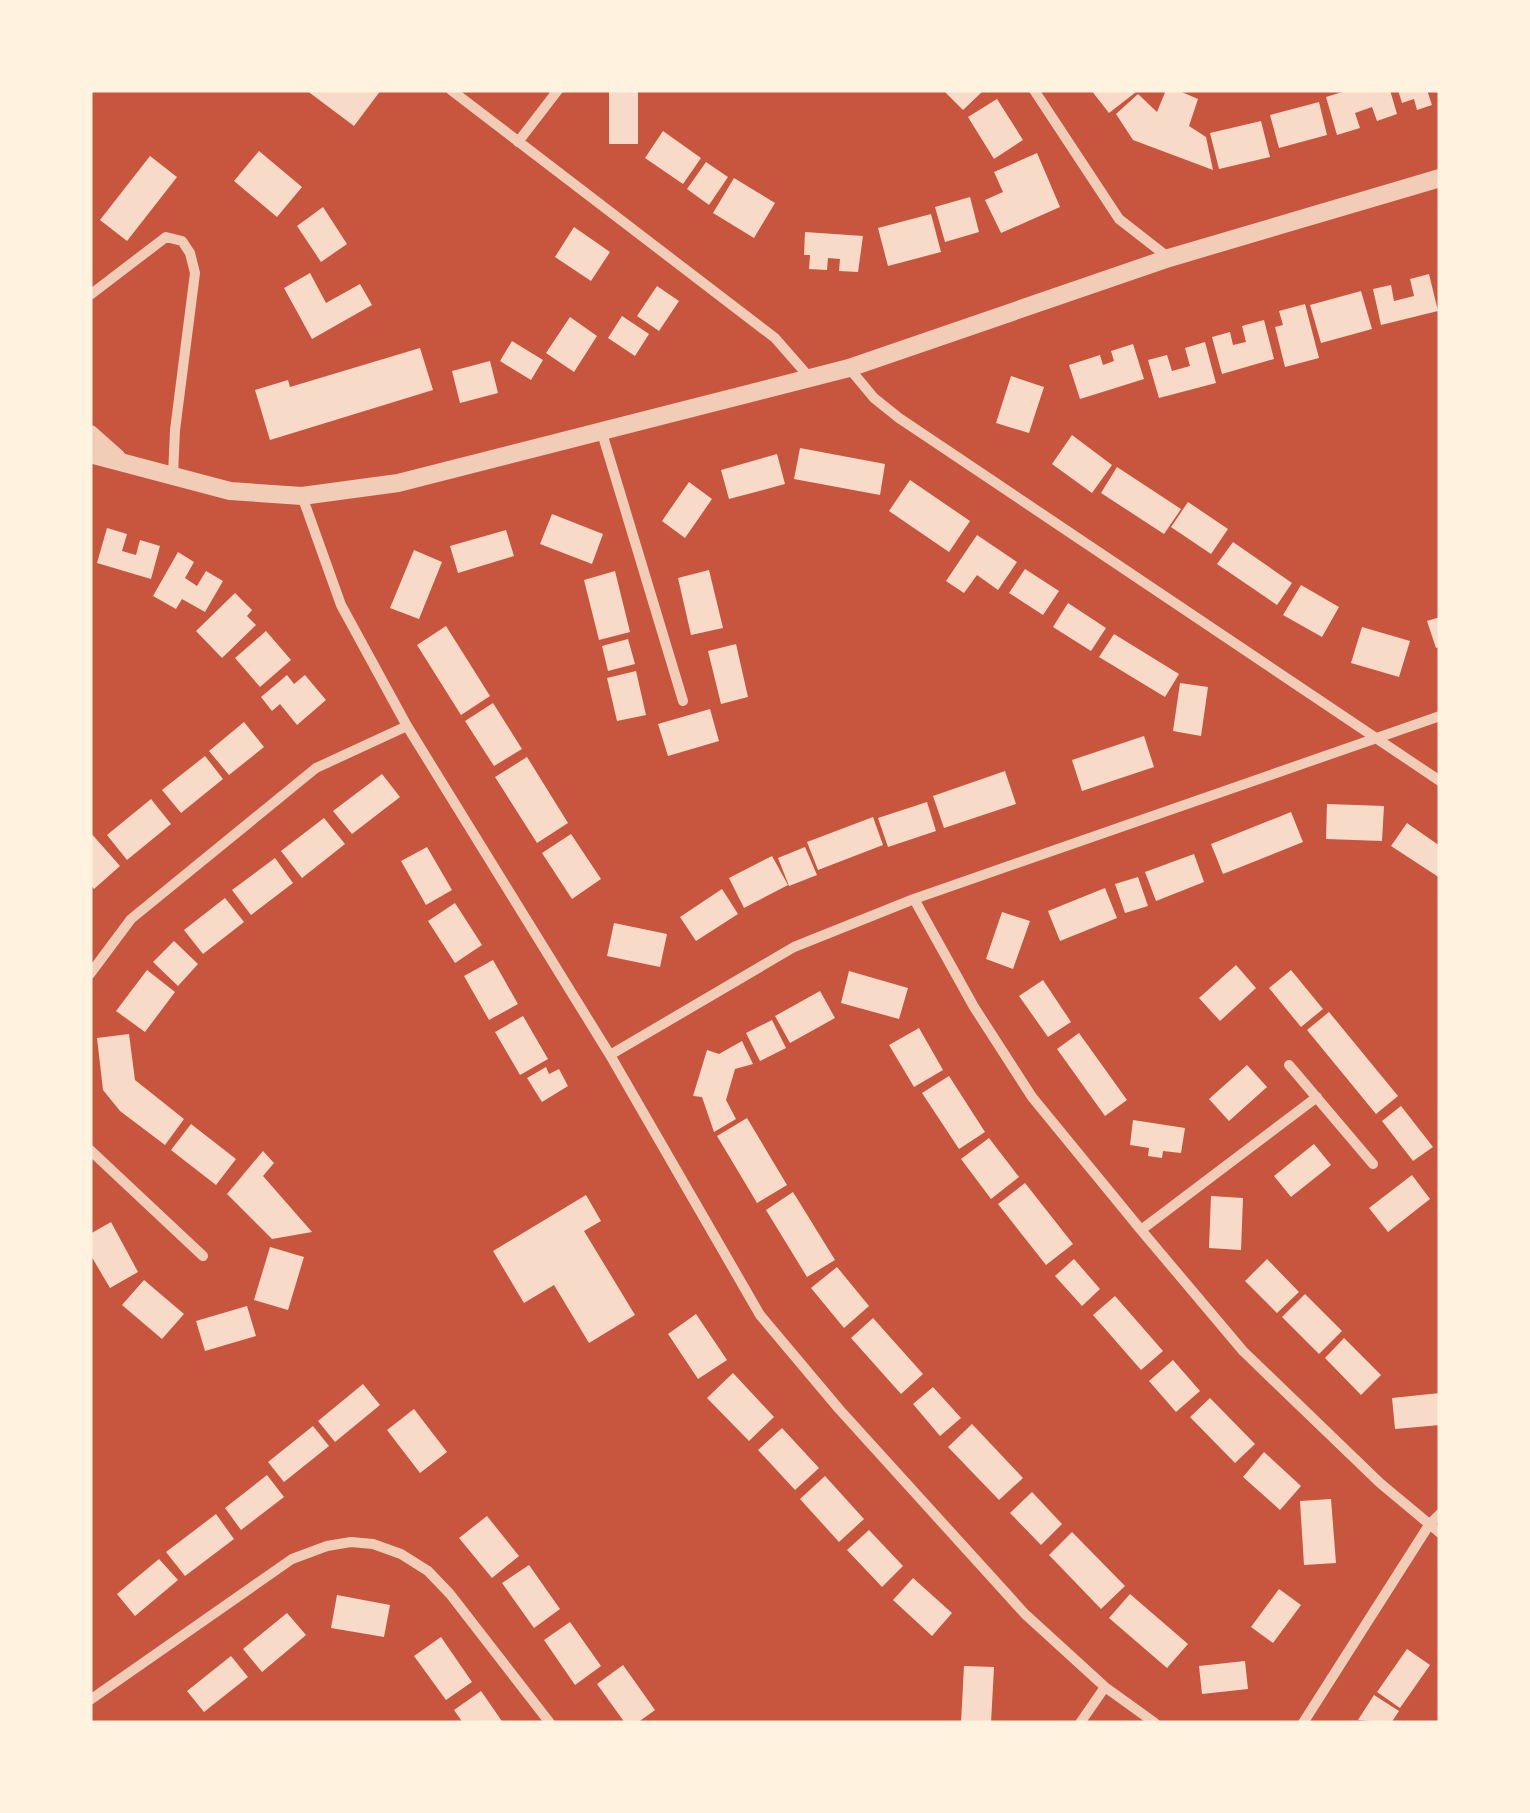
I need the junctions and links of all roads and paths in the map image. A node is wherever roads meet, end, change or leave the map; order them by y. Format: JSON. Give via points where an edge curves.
{"nodes":[{"id":1,"x":452,"y":90,"type":"edge"},
{"id":2,"x":558,"y":90,"type":"edge"},
{"id":3,"x":1034,"y":90,"type":"edge"},
{"id":4,"x":518,"y":142,"type":"junction"},
{"id":5,"x":1440,"y":178,"type":"edge"},
{"id":6,"x":1169,"y":258,"type":"junction"},
{"id":7,"x":90,"y":295,"type":"edge"},
{"id":8,"x":848,"y":368,"type":"junction"},
{"id":9,"x":810,"y":378,"type":"junction"},
{"id":10,"x":602,"y":432,"type":"junction"},
{"id":11,"x":90,"y":434,"type":"edge"},
{"id":12,"x":90,"y":454,"type":"edge"},
{"id":13,"x":118,"y":459,"type":"junction"},
{"id":14,"x":173,"y":475,"type":"junction"},
{"id":15,"x":302,"y":496,"type":"junction"},
{"id":16,"x":682,"y":701,"type":"dead end"},
{"id":17,"x":1440,"y":716,"type":"edge"},
{"id":18,"x":408,"y":726,"type":"junction"},
{"id":19,"x":1373,"y":739,"type":"junction"},
{"id":20,"x":1440,"y":781,"type":"edge"},
{"id":21,"x":914,"y":899,"type":"junction"},
{"id":22,"x":90,"y":974,"type":"edge"},
{"id":23,"x":610,"y":1055,"type":"junction"},
{"id":24,"x":1290,"y":1065,"type":"dead end"},
{"id":25,"x":1317,"y":1096,"type":"junction"},
{"id":26,"x":90,"y":1150,"type":"edge"},
{"id":27,"x":1373,"y":1164,"type":"dead end"},
{"id":28,"x":1140,"y":1230,"type":"junction"},
{"id":29,"x":203,"y":1256,"type":"dead end"},
{"id":30,"x":1440,"y":1514,"type":"edge"},
{"id":31,"x":1429,"y":1525,"type":"junction"},
{"id":32,"x":1440,"y":1533,"type":"edge"},
{"id":33,"x":1106,"y":1687,"type":"junction"},
{"id":34,"x":90,"y":1700,"type":"edge"},
{"id":35,"x":550,"y":1723,"type":"edge"},
{"id":36,"x":1080,"y":1723,"type":"edge"},
{"id":37,"x":1155,"y":1723,"type":"edge"},
{"id":38,"x":1303,"y":1723,"type":"edge"}],
"edges":[{"from":1,"to":4,"type":"street"},
{"from":2,"to":4,"type":"street"},
{"from":3,"to":6,"type":"street","via":[[1120,219]]},
{"from":4,"to":9,"type":"street","via":[[775,338]]},
{"from":5,"to":6,"type":"street"},
{"from":6,"to":8,"type":"street"},
{"from":7,"to":14,"type":"street","via":[[166,237],[190,253],[194,273]]},
{"from":8,"to":9,"type":"street"},
{"from":8,"to":19,"type":"street","via":[[899,418]]},
{"from":9,"to":10,"type":"street"},
{"from":10,"to":15,"type":"street","via":[[398,483]]},
{"from":10,"to":16,"type":"street"},
{"from":11,"to":13,"type":"street"},
{"from":12,"to":13,"type":"street"},
{"from":13,"to":14,"type":"street"},
{"from":14,"to":15,"type":"street","via":[[230,491]]},
{"from":15,"to":18,"type":"street","via":[[341,605]]},
{"from":17,"to":19,"type":"street"},
{"from":18,"to":22,"type":"street","via":[[316,768],[131,919]]},
{"from":18,"to":23,"type":"street"},
{"from":19,"to":20,"type":"street"},
{"from":19,"to":21,"type":"street"},
{"from":21,"to":23,"type":"street","via":[[794,948]]},
{"from":21,"to":28,"type":"street","via":[[1032,1097]]},
{"from":23,"to":33,"type":"street","via":[[760,1315],[1025,1614]]},
{"from":24,"to":25,"type":"street"},
{"from":25,"to":27,"type":"street"},
{"from":25,"to":28,"type":"street"},
{"from":26,"to":29,"type":"street"},
{"from":28,"to":31,"type":"street","via":[[1243,1352]]},
{"from":30,"to":31,"type":"street"},
{"from":31,"to":32,"type":"street"},
{"from":31,"to":38,"type":"street"},
{"from":33,"to":36,"type":"street"},
{"from":33,"to":37,"type":"street"},
{"from":34,"to":35,"type":"street","via":[[292,1558],[351,1542],[401,1554],[428,1571]]}]}
